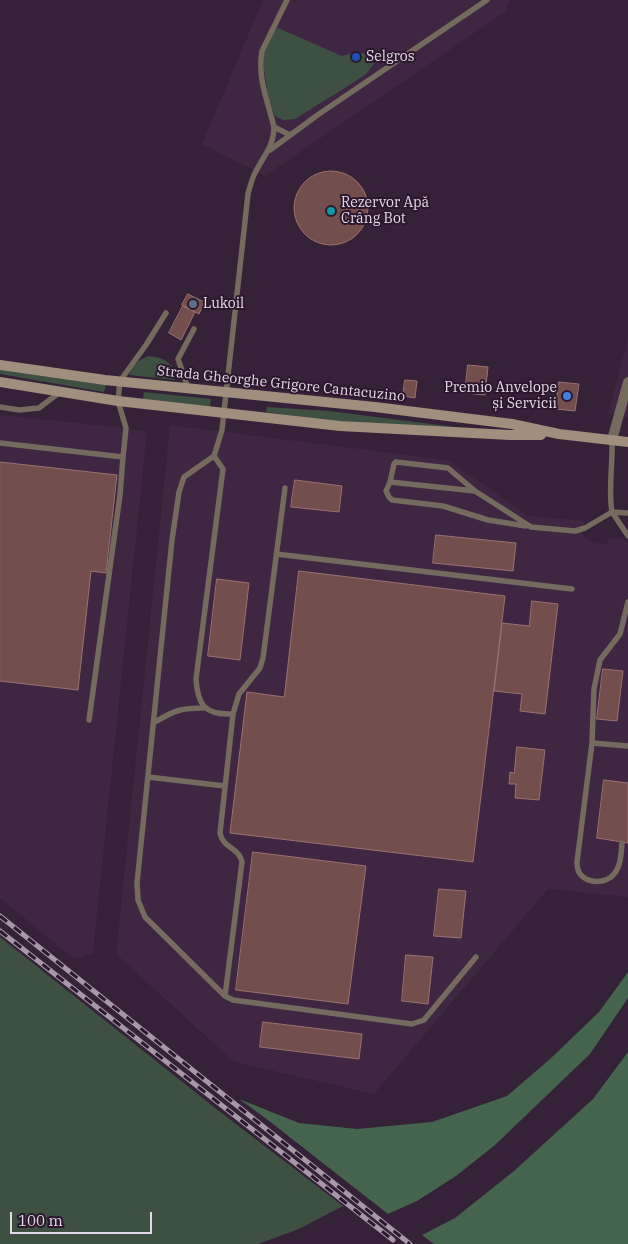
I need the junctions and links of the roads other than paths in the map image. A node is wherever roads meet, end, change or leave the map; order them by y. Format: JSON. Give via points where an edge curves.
{"nodes":[{"id":1,"x":287,"y":0,"type":"edge"},
{"id":2,"x":487,"y":0,"type":"edge"},
{"id":3,"x":274,"y":127,"type":"junction"},
{"id":4,"x":290,"y":135,"type":"junction"},
{"id":5,"x":270,"y":150,"type":"junction"},
{"id":6,"x":166,"y":313,"type":"dead end"},
{"id":7,"x":194,"y":329,"type":"dead end"},
{"id":8,"x":0,"y":365,"type":"edge"},
{"id":9,"x":120,"y":381,"type":"junction"},
{"id":10,"x":0,"y":382,"type":"edge"},
{"id":11,"x":628,"y":382,"type":"edge"},
{"id":12,"x":188,"y":388,"type":"junction"},
{"id":13,"x":60,"y":392,"type":"junction"},
{"id":14,"x":226,"y":392,"type":"junction"},
{"id":15,"x":118,"y":402,"type":"junction"},
{"id":16,"x":0,"y":407,"type":"edge"},
{"id":17,"x":224,"y":413,"type":"junction"},
{"id":18,"x":559,"y":434,"type":"junction"},
{"id":19,"x":612,"y":440,"type":"junction"},
{"id":20,"x":0,"y":442,"type":"edge"},
{"id":21,"x":628,"y":442,"type":"edge"},
{"id":22,"x":214,"y":456,"type":"junction"},
{"id":23,"x":123,"y":457,"type":"junction"},
{"id":24,"x":390,"y":482,"type":"junction"},
{"id":25,"x":285,"y":488,"type":"dead end"},
{"id":26,"x":475,"y":491,"type":"junction"},
{"id":27,"x":612,"y":512,"type":"junction"},
{"id":28,"x":628,"y":513,"type":"edge"},
{"id":29,"x":531,"y":527,"type":"junction"},
{"id":30,"x":628,"y":536,"type":"edge"},
{"id":31,"x":276,"y":554,"type":"junction"},
{"id":32,"x":572,"y":589,"type":"dead end"},
{"id":33,"x":628,"y":602,"type":"edge"},
{"id":34,"x":204,"y":708,"type":"junction"},
{"id":35,"x":233,"y":714,"type":"junction"},
{"id":36,"x":88,"y":720,"type":"dead end"},
{"id":37,"x":154,"y":722,"type":"junction"},
{"id":38,"x":592,"y":743,"type":"junction"},
{"id":39,"x":628,"y":746,"type":"edge"},
{"id":40,"x":148,"y":777,"type":"junction"},
{"id":41,"x":225,"y":786,"type":"junction"},
{"id":42,"x":622,"y":844,"type":"dead end"},
{"id":43,"x":476,"y":957,"type":"dead end"},
{"id":44,"x":225,"y":996,"type":"junction"}],
"edges":[{"from":1,"to":3,"type":"lane","via":[[260,60],[261,79]]},
{"from":2,"to":4,"type":"lane"},
{"from":3,"to":4,"type":"lane"},
{"from":3,"to":5,"type":"lane"},
{"from":4,"to":5,"type":"lane"},
{"from":5,"to":14,"type":"lane","via":[[255,172],[248,194]]},
{"from":6,"to":9,"type":"lane"},
{"from":7,"to":12,"type":"lane","via":[[178,360]]},
{"from":8,"to":9,"type":"main road","name":"Strada Gheorghe Grigore Cantacuzino"},
{"from":9,"to":12,"type":"main road","name":"Strada Gheorghe Grigore Cantacuzino"},
{"from":9,"to":15,"type":"lane"},
{"from":10,"to":13,"type":"main road","name":"Strada Gheorghe Grigore Cantacuzino"},
{"from":11,"to":19,"type":"street"},
{"from":12,"to":14,"type":"main road","name":"Strada Gheorghe Grigore Cantacuzino"},
{"from":13,"to":15,"type":"main road","name":"Strada Gheorghe Grigore Cantacuzino"},
{"from":13,"to":16,"type":"lane","via":[[39,408]]},
{"from":14,"to":17,"type":"lane"},
{"from":14,"to":18,"type":"main road","name":"Strada Gheorghe Grigore Cantacuzino","via":[[512,424]]},
{"from":15,"to":17,"type":"main road","name":"Strada Gheorghe Grigore Cantacuzino"},
{"from":15,"to":23,"type":"lane","via":[[126,428]]},
{"from":17,"to":18,"type":"main road","name":"Strada Gheorghe Grigore Cantacuzino","via":[[340,426],[510,435]]},
{"from":17,"to":22,"type":"lane"},
{"from":18,"to":19,"type":"main road","name":"Strada Gheorghe Grigore Cantacuzino"},
{"from":19,"to":21,"type":"main road","name":"Strada Gheorghe Grigore Cantacuzino"},
{"from":19,"to":27,"type":"lane"},
{"from":20,"to":23,"type":"lane"},
{"from":22,"to":34,"type":"lane","via":[[223,469],[196,679],[197,696]]},
{"from":22,"to":37,"type":"lane","via":[[184,477],[179,492]]},
{"from":23,"to":36,"type":"lane"},
{"from":24,"to":26,"type":"lane"},
{"from":24,"to":26,"type":"lane","via":[[396,462],[435,466],[448,468]]},
{"from":24,"to":29,"type":"lane","via":[[386,491],[392,500],[443,506],[488,520]]},
{"from":25,"to":31,"type":"lane"},
{"from":26,"to":29,"type":"lane"},
{"from":27,"to":28,"type":"lane"},
{"from":27,"to":29,"type":"lane","via":[[575,531]]},
{"from":27,"to":30,"type":"lane"},
{"from":31,"to":32,"type":"lane"},
{"from":31,"to":35,"type":"lane","via":[[263,658],[260,668],[239,694]]},
{"from":33,"to":38,"type":"lane","via":[[620,634],[600,660],[594,689]]},
{"from":34,"to":35,"type":"lane","via":[[222,715]]},
{"from":34,"to":37,"type":"lane","via":[[184,708]]},
{"from":35,"to":41,"type":"lane"},
{"from":37,"to":40,"type":"lane"},
{"from":38,"to":39,"type":"lane"},
{"from":38,"to":42,"type":"lane","via":[[576,862],[578,872],[586,879],[600,882],[610,879],[616,872]]},
{"from":40,"to":41,"type":"lane"},
{"from":40,"to":44,"type":"lane","via":[[138,900],[145,917]]},
{"from":41,"to":44,"type":"lane","via":[[221,838],[224,844],[237,852],[242,862]]},
{"from":43,"to":44,"type":"lane","via":[[424,1020],[412,1024],[232,1000]]}]}
